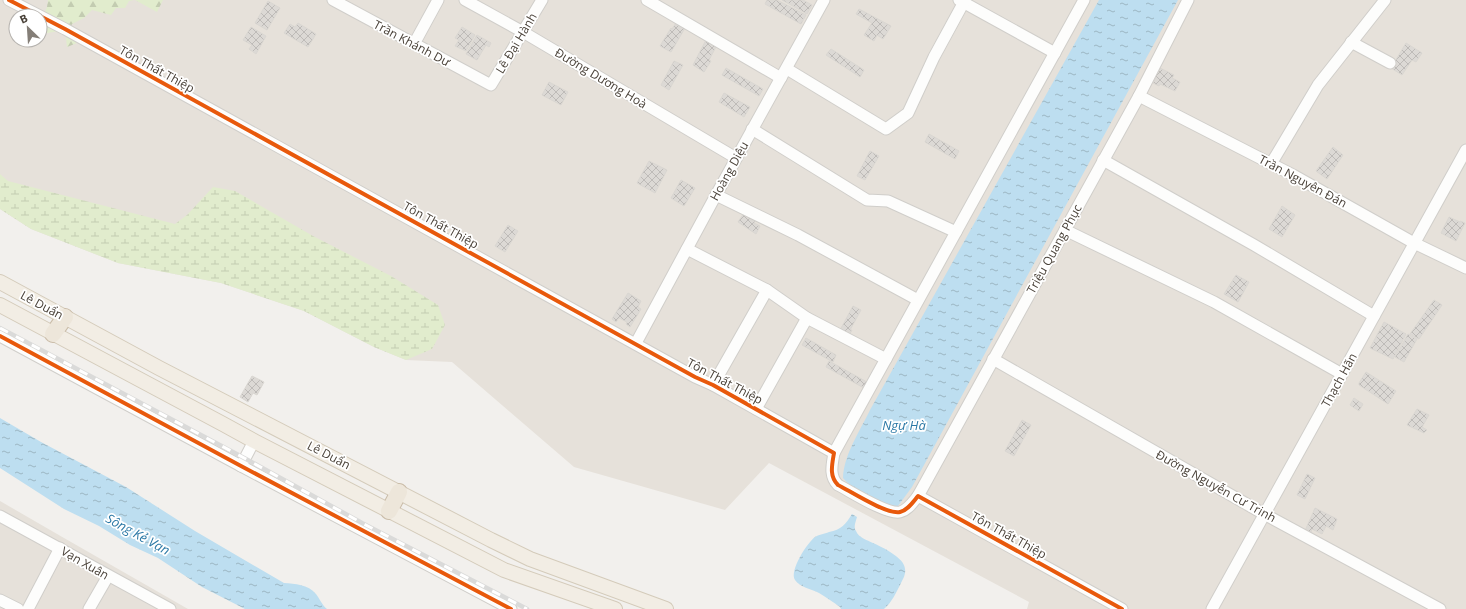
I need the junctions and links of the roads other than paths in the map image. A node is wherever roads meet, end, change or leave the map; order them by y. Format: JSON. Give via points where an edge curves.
{"nodes":[{"id":1,"x":9,"y":0,"type":"edge"},
{"id":2,"x":333,"y":0,"type":"edge"},
{"id":3,"x":438,"y":0,"type":"edge"},
{"id":4,"x":465,"y":0,"type":"edge"},
{"id":5,"x":542,"y":0,"type":"edge"},
{"id":6,"x":647,"y":0,"type":"edge"},
{"id":7,"x":824,"y":0,"type":"edge"},
{"id":8,"x":1084,"y":0,"type":"edge"},
{"id":9,"x":1188,"y":0,"type":"edge"},
{"id":10,"x":1385,"y":0,"type":"edge"},
{"id":11,"x":963,"y":1,"type":"edge"},
{"id":12,"x":523,"y":32,"type":"junction"},
{"id":13,"x":1351,"y":42,"type":"junction"},
{"id":14,"x":414,"y":44,"type":"junction"},
{"id":15,"x":1055,"y":54,"type":"junction"},
{"id":16,"x":1390,"y":64,"type":"dead end"},
{"id":17,"x":784,"y":73,"type":"junction"},
{"id":18,"x":491,"y":85,"type":"joint"},
{"id":19,"x":1139,"y":96,"type":"junction"},
{"id":20,"x":752,"y":129,"type":"junction"},
{"id":21,"x":1466,"y":150,"type":"edge"},
{"id":22,"x":736,"y":158,"type":"junction"},
{"id":23,"x":1103,"y":160,"type":"junction"},
{"id":24,"x":1271,"y":164,"type":"junction"},
{"id":25,"x":716,"y":194,"type":"junction"},
{"id":26,"x":1065,"y":230,"type":"junction"},
{"id":27,"x":956,"y":232,"type":"junction"},
{"id":28,"x":1414,"y":243,"type":"junction"},
{"id":29,"x":687,"y":249,"type":"junction"},
{"id":30,"x":1466,"y":268,"type":"edge"},
{"id":31,"x":0,"y":282,"type":"edge"},
{"id":32,"x":767,"y":290,"type":"junction"},
{"id":33,"x":918,"y":300,"type":"junction"},
{"id":34,"x":0,"y":305,"type":"edge"},
{"id":35,"x":1374,"y":316,"type":"junction"},
{"id":36,"x":65,"y":317,"type":"junction"},
{"id":37,"x":807,"y":318,"type":"junction"},
{"id":38,"x":53,"y":334,"type":"junction"},
{"id":39,"x":0,"y":336,"type":"edge"},
{"id":40,"x":636,"y":343,"type":"junction"},
{"id":41,"x":886,"y":359,"type":"junction"},
{"id":42,"x":994,"y":359,"type":"junction"},
{"id":43,"x":1342,"y":374,"type":"junction"},
{"id":44,"x":713,"y":385,"type":"junction"},
{"id":45,"x":756,"y":409,"type":"junction"},
{"id":46,"x":254,"y":441,"type":"junction"},
{"id":47,"x":834,"y":453,"type":"junction"},
{"id":48,"x":241,"y":466,"type":"junction"},
{"id":49,"x":400,"y":492,"type":"junction"},
{"id":50,"x":918,"y":496,"type":"junction"},
{"id":51,"x":389,"y":511,"type":"junction"},
{"id":52,"x":1264,"y":514,"type":"junction"},
{"id":53,"x":0,"y":516,"type":"edge"},
{"id":54,"x":60,"y":548,"type":"junction"},
{"id":55,"x":108,"y":576,"type":"junction"},
{"id":56,"x":0,"y":600,"type":"edge"},
{"id":57,"x":18,"y":609,"type":"edge"},
{"id":58,"x":28,"y":609,"type":"edge"},
{"id":59,"x":89,"y":609,"type":"edge"},
{"id":60,"x":170,"y":609,"type":"edge"},
{"id":61,"x":512,"y":609,"type":"edge"},
{"id":62,"x":615,"y":609,"type":"edge"},
{"id":63,"x":666,"y":609,"type":"edge"},
{"id":64,"x":1122,"y":609,"type":"edge"},
{"id":65,"x":1212,"y":609,"type":"edge"},
{"id":66,"x":1440,"y":609,"type":"edge"}],
"edges":[{"from":1,"to":40,"type":"street","name":"Tôn Thất Thiệp"},
{"from":2,"to":14,"type":"street","name":"Trần Khánh Dư"},
{"from":3,"to":14,"type":"street"},
{"from":4,"to":12,"type":"street","name":"Đường Dương Hoà"},
{"from":5,"to":12,"type":"street","name":"Lê Đại Hành"},
{"from":6,"to":17,"type":"street"},
{"from":7,"to":17,"type":"street","name":"Hoàng Diệu"},
{"from":8,"to":15,"type":"street"},
{"from":9,"to":19,"type":"street","name":"Triệu Quang Phục"},
{"from":10,"to":13,"type":"street"},
{"from":11,"to":15,"type":"street"},
{"from":11,"to":17,"type":"street","via":[[908,113],[886,129]]},
{"from":12,"to":18,"type":"street","name":"Lê Đại Hành"},
{"from":12,"to":22,"type":"street","name":"Đường Dương Hoà"},
{"from":13,"to":16,"type":"street"},
{"from":13,"to":24,"type":"street","via":[[1318,85]]},
{"from":14,"to":18,"type":"street","name":"Trần Khánh Dư"},
{"from":15,"to":27,"type":"street"},
{"from":17,"to":20,"type":"street","name":"Hoàng Diệu"},
{"from":19,"to":23,"type":"street","name":"Triệu Quang Phục"},
{"from":19,"to":24,"type":"street","name":"Trần Nguyên Đán"},
{"from":20,"to":22,"type":"street","name":"Hoàng Diệu"},
{"from":20,"to":27,"type":"street","via":[[867,200],[888,201]]},
{"from":21,"to":28,"type":"street","name":"Thạch Hãn"},
{"from":22,"to":25,"type":"street","name":"Hoàng Diệu"},
{"from":23,"to":26,"type":"street","name":"Triệu Quang Phục"},
{"from":23,"to":35,"type":"street","via":[[1254,244]]},
{"from":24,"to":28,"type":"street","name":"Trần Nguyên Đán"},
{"from":25,"to":29,"type":"street","name":"Hoàng Diệu"},
{"from":25,"to":33,"type":"street"},
{"from":26,"to":42,"type":"street","name":"Triệu Quang Phục"},
{"from":26,"to":43,"type":"street","via":[[1214,302]]},
{"from":27,"to":33,"type":"street"},
{"from":28,"to":30,"type":"street","name":"Trần Nguyên Đán"},
{"from":28,"to":35,"type":"street","name":"Thạch Hãn"},
{"from":29,"to":32,"type":"street"},
{"from":29,"to":40,"type":"street","name":"Hoàng Diệu"},
{"from":31,"to":36,"type":"main road","name":"Lê Duẩn"},
{"from":32,"to":37,"type":"street"},
{"from":32,"to":44,"type":"street"},
{"from":33,"to":41,"type":"street"},
{"from":34,"to":38,"type":"main road","name":"Lê Duẩn"},
{"from":35,"to":43,"type":"street","name":"Thạch Hãn"},
{"from":36,"to":38,"type":"highway"},
{"from":36,"to":49,"type":"main road","name":"Lê Duẩn"},
{"from":37,"to":41,"type":"street"},
{"from":37,"to":45,"type":"street"},
{"from":38,"to":46,"type":"main road","name":"Lê Duẩn"},
{"from":39,"to":48,"type":"street"},
{"from":40,"to":44,"type":"street","name":"Tôn Thất Thiệp"},
{"from":41,"to":47,"type":"street"},
{"from":42,"to":50,"type":"street","name":"Triệu Quang Phục"},
{"from":42,"to":52,"type":"street","name":"Đường Nguyễn Cư Trinh"},
{"from":43,"to":52,"type":"street","name":"Thạch Hãn"},
{"from":44,"to":45,"type":"street","name":"Tôn Thất Thiệp"},
{"from":45,"to":47,"type":"street","name":"Tôn Thất Thiệp"},
{"from":46,"to":48,"type":"street"},
{"from":46,"to":51,"type":"main road","name":"Lê Duẩn"},
{"from":47,"to":50,"type":"street","via":[[833,479],[838,485],[889,512],[900,512],[909,507]]},
{"from":48,"to":61,"type":"street"},
{"from":49,"to":51,"type":"highway"},
{"from":49,"to":63,"type":"main road","name":"Lê Duẩn","via":[[530,559]]},
{"from":50,"to":64,"type":"street","name":"Tôn Thất Thiệp"},
{"from":51,"to":62,"type":"main road","name":"Lê Duẩn","via":[[504,570]]},
{"from":52,"to":65,"type":"street","name":"Thạch Hãn"},
{"from":52,"to":66,"type":"street","name":"Đường Nguyễn Cư Trinh"},
{"from":53,"to":54,"type":"street","name":"Vạn Xuân"},
{"from":54,"to":55,"type":"street","name":"Vạn Xuân"},
{"from":54,"to":58,"type":"street"},
{"from":55,"to":59,"type":"street"},
{"from":55,"to":60,"type":"street","name":"Vạn Xuân"},
{"from":56,"to":57,"type":"street"}]}
